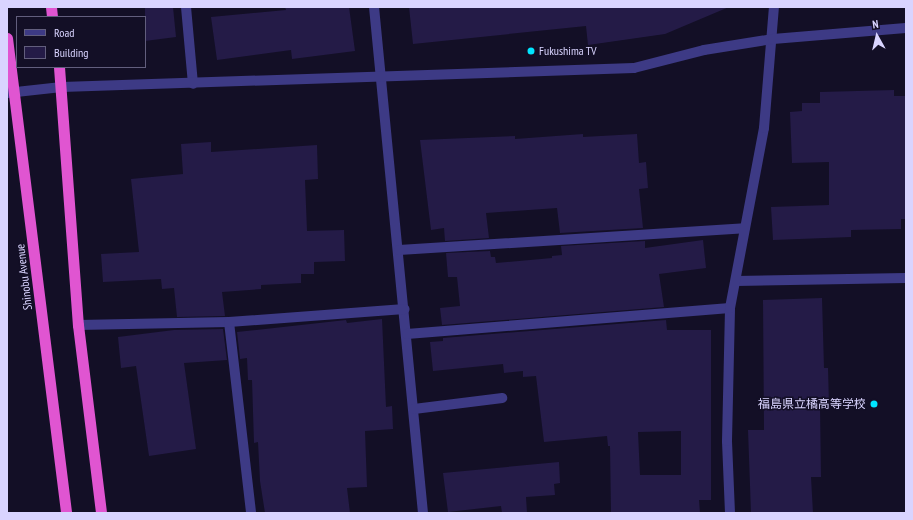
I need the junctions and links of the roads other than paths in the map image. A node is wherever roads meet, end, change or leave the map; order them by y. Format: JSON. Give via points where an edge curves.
{"nodes":[{"id":1,"x":186,"y":7,"type":"edge"},
{"id":2,"x":374,"y":7,"type":"edge"},
{"id":3,"x":774,"y":7,"type":"edge"},
{"id":4,"x":906,"y":28,"type":"edge"},
{"id":5,"x":7,"y":38,"type":"edge"},
{"id":6,"x":773,"y":39,"type":"junction"},
{"id":7,"x":59,"y":68,"type":"edge"},
{"id":8,"x":381,"y":76,"type":"junction"},
{"id":9,"x":193,"y":84,"type":"junction"},
{"id":10,"x":62,"y":87,"type":"junction"},
{"id":11,"x":11,"y":93,"type":"edge"},
{"id":12,"x":744,"y":228,"type":"junction"},
{"id":13,"x":400,"y":250,"type":"junction"},
{"id":14,"x":906,"y":278,"type":"edge"},
{"id":15,"x":736,"y":281,"type":"junction"},
{"id":16,"x":730,"y":308,"type":"junction"},
{"id":17,"x":404,"y":309,"type":"junction"},
{"id":18,"x":229,"y":322,"type":"junction"},
{"id":19,"x":78,"y":325,"type":"junction"},
{"id":20,"x":407,"y":334,"type":"junction"},
{"id":21,"x":502,"y":398,"type":"dead end"},
{"id":22,"x":414,"y":409,"type":"junction"},
{"id":23,"x":66,"y":513,"type":"edge"},
{"id":24,"x":101,"y":513,"type":"edge"},
{"id":25,"x":251,"y":513,"type":"edge"},
{"id":26,"x":423,"y":513,"type":"edge"},
{"id":27,"x":730,"y":513,"type":"edge"}],
"edges":[{"from":1,"to":9,"type":"street"},
{"from":2,"to":8,"type":"street"},
{"from":3,"to":6,"type":"street"},
{"from":4,"to":6,"type":"street"},
{"from":5,"to":11,"type":"highway","name":"Shinobu Avenue"},
{"from":6,"to":8,"type":"street","via":[[704,50],[634,68]]},
{"from":6,"to":12,"type":"street","via":[[764,128]]},
{"from":7,"to":10,"type":"highway"},
{"from":8,"to":9,"type":"street"},
{"from":8,"to":13,"type":"street"},
{"from":9,"to":10,"type":"street"},
{"from":10,"to":11,"type":"street"},
{"from":10,"to":19,"type":"highway"},
{"from":11,"to":23,"type":"highway","name":"Shinobu Avenue"},
{"from":12,"to":13,"type":"street"},
{"from":12,"to":15,"type":"street"},
{"from":13,"to":17,"type":"street"},
{"from":14,"to":15,"type":"street"},
{"from":15,"to":16,"type":"street"},
{"from":16,"to":20,"type":"street"},
{"from":16,"to":27,"type":"street","via":[[727,441]]},
{"from":17,"to":18,"type":"street"},
{"from":17,"to":20,"type":"street"},
{"from":18,"to":19,"type":"street"},
{"from":18,"to":25,"type":"street"},
{"from":19,"to":24,"type":"highway"},
{"from":20,"to":22,"type":"street"},
{"from":21,"to":22,"type":"street"},
{"from":22,"to":26,"type":"street"}]}
